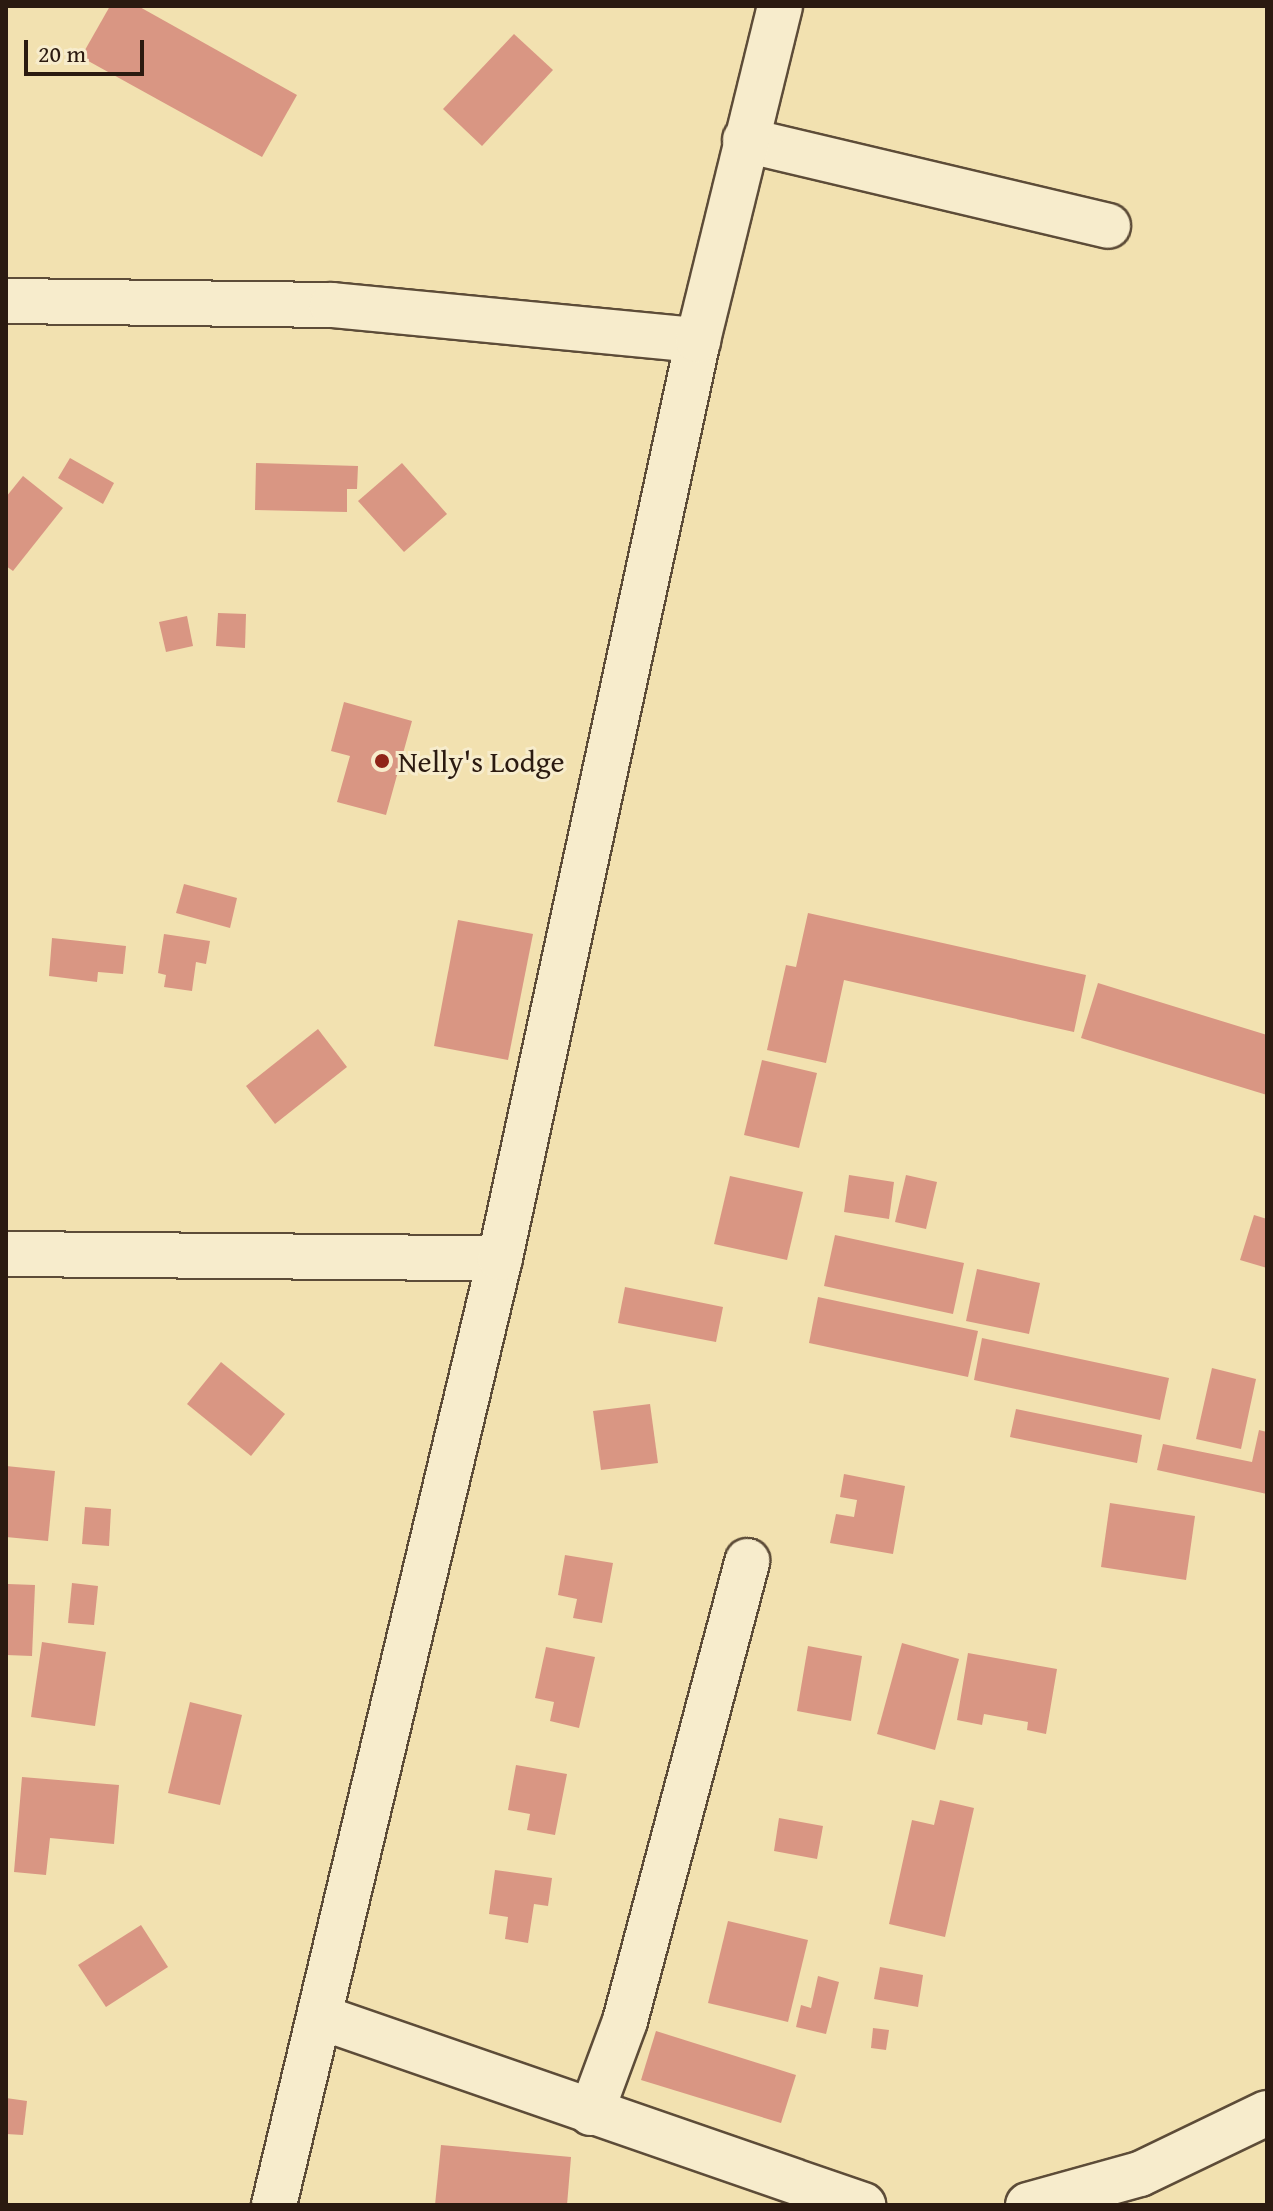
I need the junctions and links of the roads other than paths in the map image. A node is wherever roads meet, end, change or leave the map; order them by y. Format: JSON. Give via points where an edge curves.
{"nodes":[{"id":1,"x":780,"y":6,"type":"edge"},
{"id":2,"x":745,"y":140,"type":"junction"},
{"id":3,"x":1108,"y":226,"type":"dead end"},
{"id":4,"x":6,"y":301,"type":"edge"},
{"id":5,"x":698,"y":340,"type":"junction"},
{"id":6,"x":6,"y":1254,"type":"edge"},
{"id":7,"x":500,"y":1258,"type":"junction"},
{"id":8,"x":747,"y":1561,"type":"dead end"},
{"id":9,"x":320,"y":2017,"type":"junction"},
{"id":10,"x":591,"y":2113,"type":"junction"},
{"id":11,"x":1267,"y":2113,"type":"edge"},
{"id":12,"x":274,"y":2205,"type":"edge"},
{"id":13,"x":863,"y":2205,"type":"edge"},
{"id":14,"x":1028,"y":2205,"type":"edge"}],
"edges":[{"from":1,"to":2,"type":"street"},
{"from":2,"to":3,"type":"street"},
{"from":2,"to":5,"type":"street"},
{"from":4,"to":5,"type":"street","via":[[332,305]]},
{"from":5,"to":7,"type":"street"},
{"from":6,"to":7,"type":"street"},
{"from":7,"to":9,"type":"street"},
{"from":8,"to":10,"type":"street","via":[[625,2021]]},
{"from":9,"to":10,"type":"street"},
{"from":9,"to":12,"type":"street"},
{"from":10,"to":13,"type":"street"},
{"from":11,"to":14,"type":"street","via":[[1140,2174]]}]}
